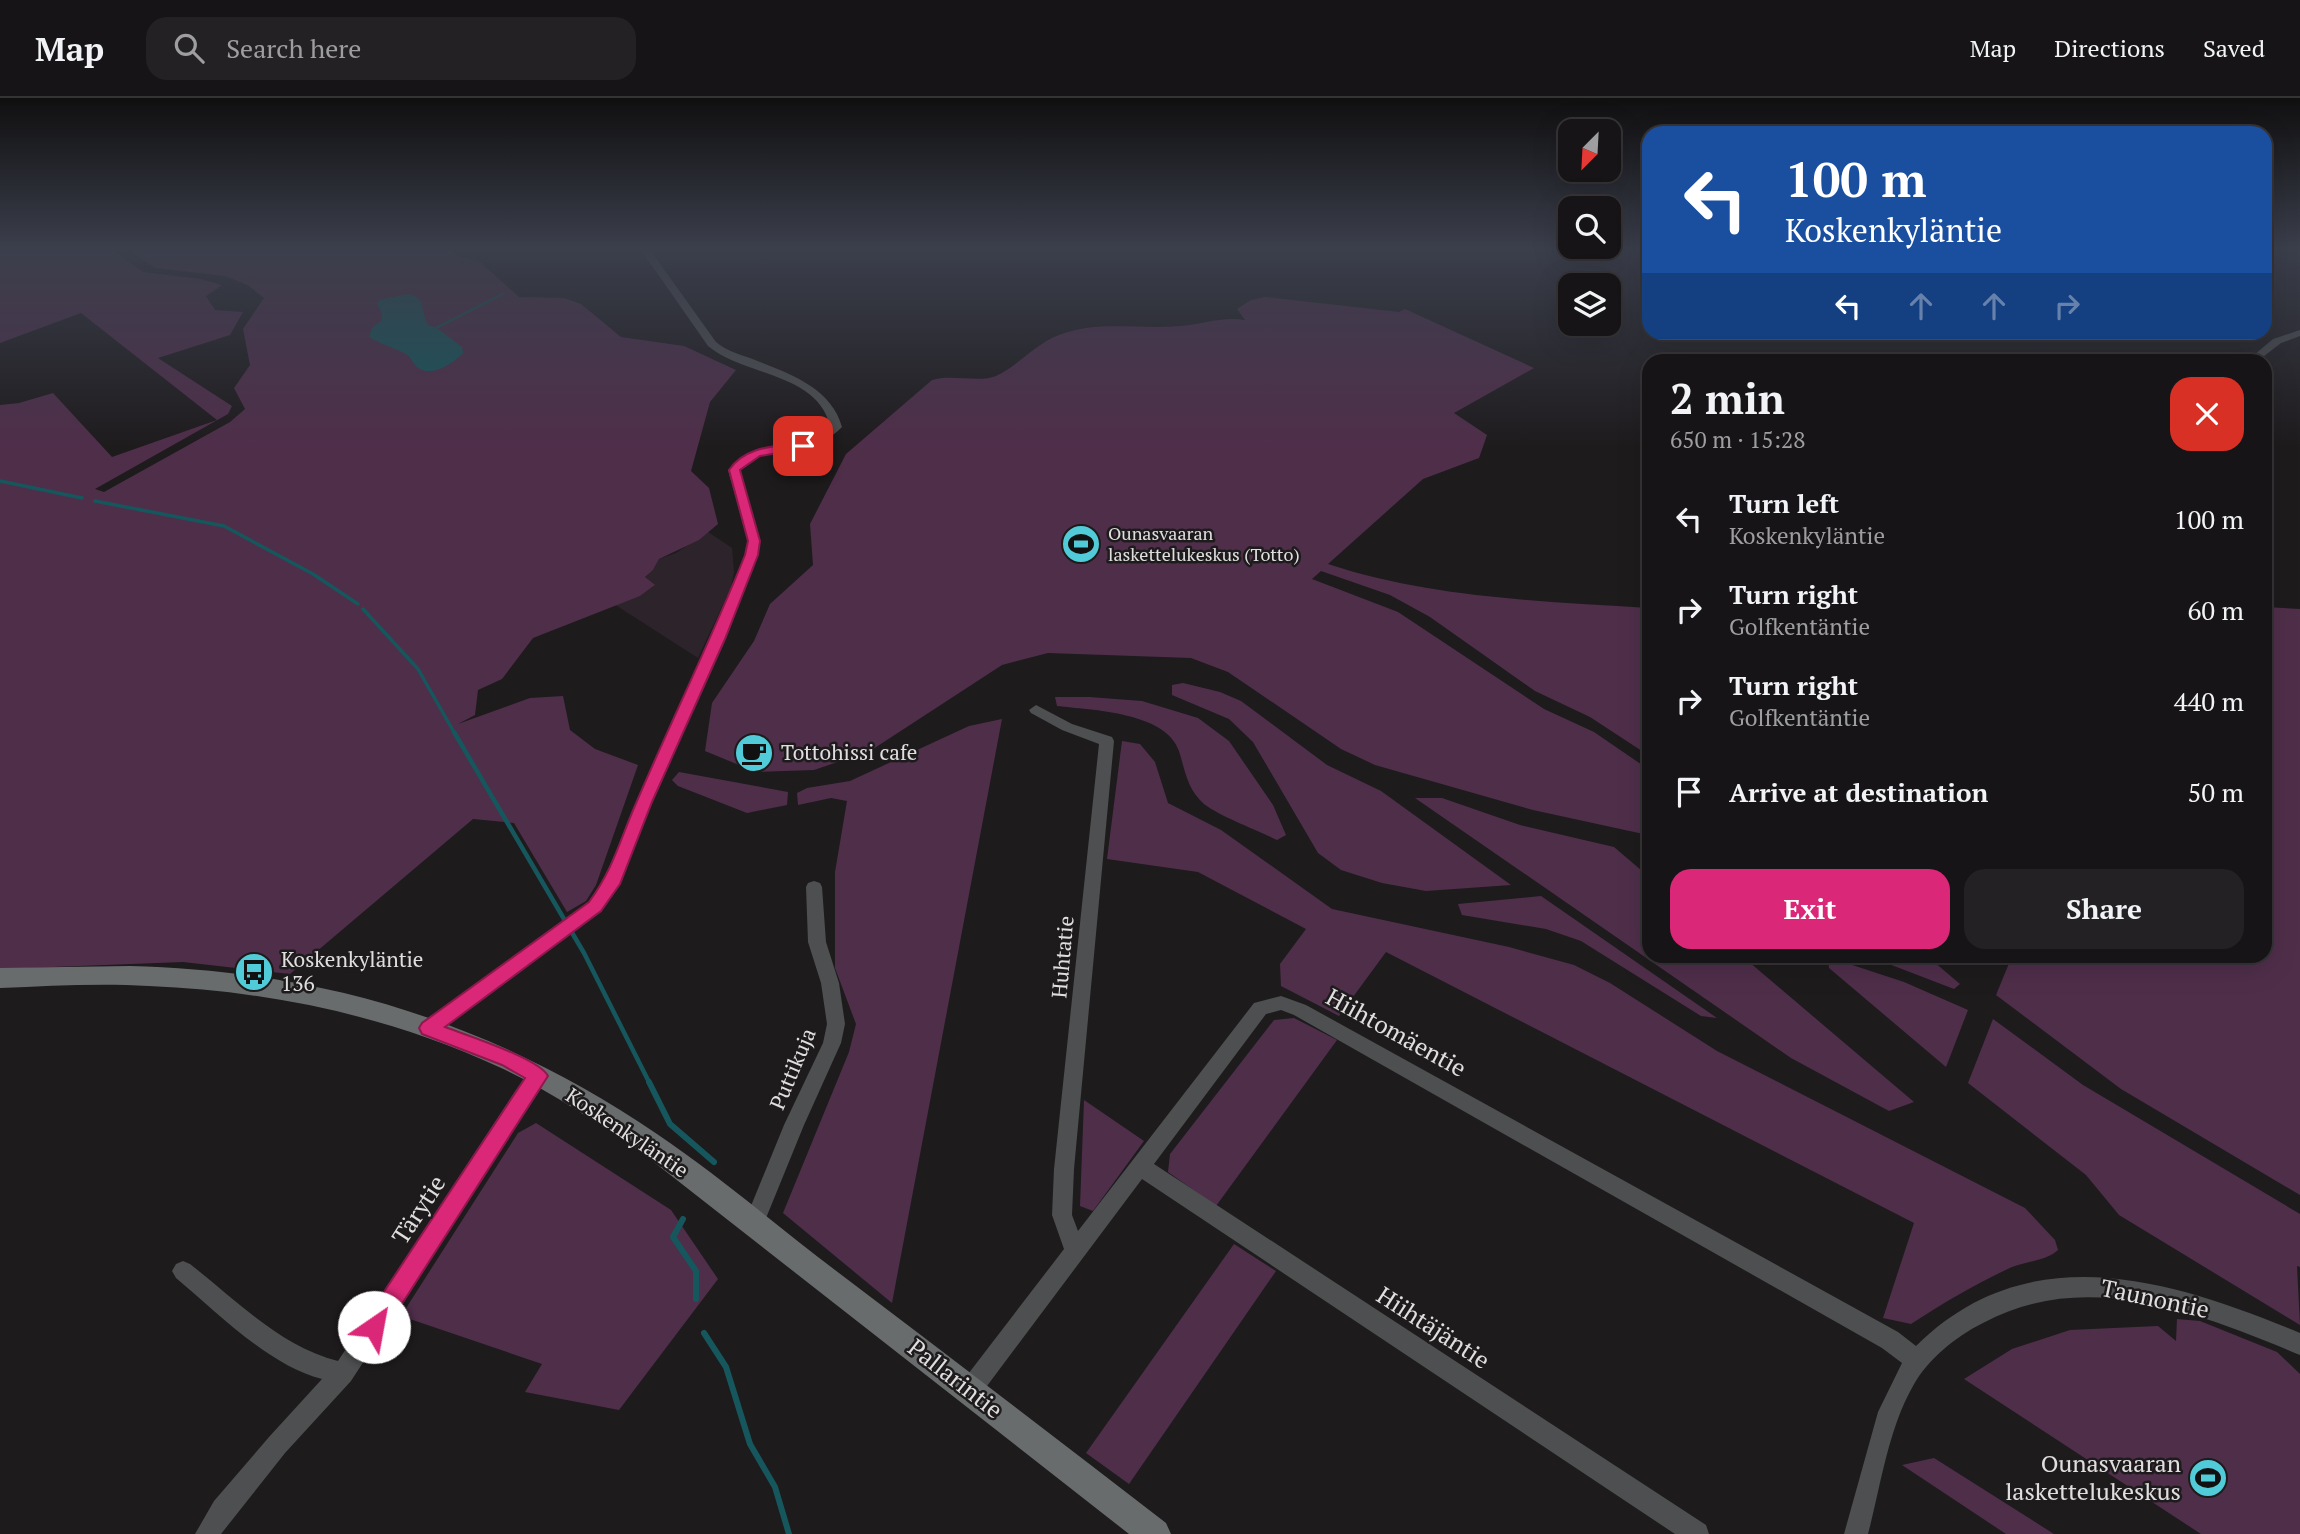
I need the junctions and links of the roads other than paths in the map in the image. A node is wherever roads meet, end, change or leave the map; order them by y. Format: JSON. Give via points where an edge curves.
{"nodes":[{"id":1,"x":691,"y":314,"type":"edge"},
{"id":2,"x":2300,"y":333,"type":"edge"},
{"id":3,"x":2261,"y":354,"type":"edge"},
{"id":4,"x":1035,"y":710,"type":"dead end"},
{"id":5,"x":814,"y":887,"type":"dead end"},
{"id":6,"x":0,"y":978,"type":"edge"},
{"id":7,"x":429,"y":1028,"type":"junction"},
{"id":8,"x":538,"y":1076,"type":"junction"},
{"id":9,"x":1140,"y":1166,"type":"junction"},
{"id":10,"x":754,"y":1223,"type":"junction"},
{"id":11,"x":1076,"y":1253,"type":"junction"},
{"id":12,"x":183,"y":1271,"type":"dead end"},
{"id":13,"x":2300,"y":1344,"type":"edge"},
{"id":14,"x":1918,"y":1361,"type":"junction"},
{"id":15,"x":343,"y":1373,"type":"junction"},
{"id":16,"x":971,"y":1390,"type":"junction"},
{"id":17,"x":207,"y":1534,"type":"edge"},
{"id":18,"x":1155,"y":1534,"type":"edge"},
{"id":19,"x":1697,"y":1534,"type":"edge"},
{"id":20,"x":1856,"y":1534,"type":"edge"}],
"edges":[{"from":1,"to":7,"type":"street","via":[[719,350],[819,395],[836,426],[815,442],[757,453],[734,470],[754,541],[752,555],[614,880],[595,907]]},
{"from":2,"to":3,"type":"street","via":[[2277,341]]},
{"from":4,"to":11,"type":"street","name":"Huhtatie","via":[[1107,741],[1064,1170],[1062,1215]]},
{"from":5,"to":10,"type":"street","name":"Puttikuja","via":[[817,942],[831,984],[836,1024],[832,1043]]},
{"from":6,"to":7,"type":"street","name":"Koskenkyläntie","via":[[95,975],[220,980],[364,1006]]},
{"from":7,"to":8,"type":"street","name":"Koskenkyläntie"},
{"from":8,"to":10,"type":"street","name":"Koskenkyläntie","via":[[650,1144]]},
{"from":8,"to":15,"type":"street","name":"Tärytie"},
{"from":9,"to":11,"type":"street","name":"Hiihtomäentie"},
{"from":9,"to":14,"type":"street","name":"Hiihtomäentie","via":[[1260,1008],[1281,1003],[1866,1326]]},
{"from":9,"to":19,"type":"street","name":"Hiihtäjäntie"},
{"from":10,"to":16,"type":"street","name":"Pallarintie"},
{"from":11,"to":16,"type":"street","name":"Hiihtomäentie"},
{"from":12,"to":15,"type":"street","via":[[274,1344],[310,1365]]},
{"from":13,"to":14,"type":"street","name":"Taunontie","via":[[2186,1301],[2088,1285],[2010,1297],[1976,1312],[1945,1333]]},
{"from":14,"to":20,"type":"street","name":"Taunontie","via":[[1905,1378],[1890,1418]]},
{"from":15,"to":17,"type":"street","name":"Tärytie","via":[[277,1445]]},
{"from":16,"to":18,"type":"street","name":"Pallarintie"}]}
